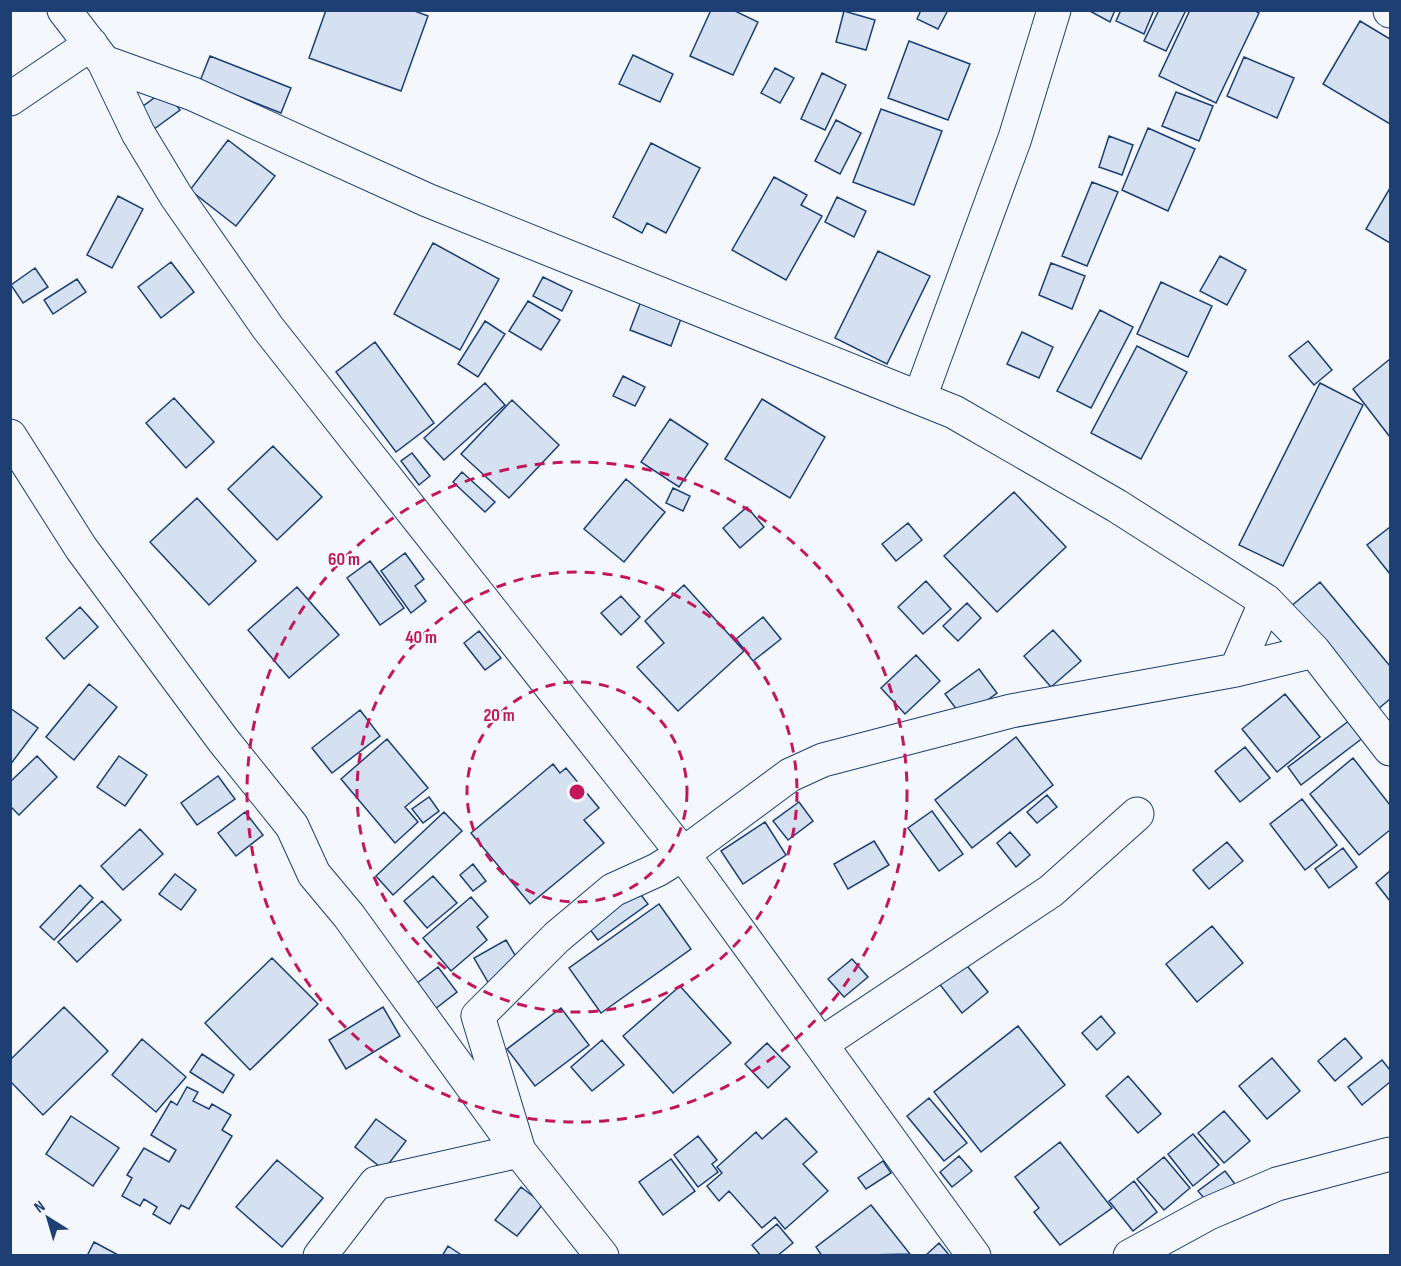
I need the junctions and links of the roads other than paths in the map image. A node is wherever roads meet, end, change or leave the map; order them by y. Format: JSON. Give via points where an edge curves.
{"nodes":[{"id":1,"x":64,"y":10,"type":"edge"},
{"id":2,"x":1054,"y":10,"type":"edge"},
{"id":3,"x":98,"y":53,"type":"junction"},
{"id":4,"x":10,"y":99,"type":"edge"},
{"id":5,"x":920,"y":397,"type":"junction"},
{"id":6,"x":14,"y":451,"type":"edge"},
{"id":7,"x":1266,"y":601,"type":"junction"},
{"id":8,"x":1314,"y":651,"type":"junction"},
{"id":9,"x":1236,"y":670,"type":"junction"},
{"id":10,"x":1390,"y":749,"type":"edge"},
{"id":11,"x":1137,"y":814,"type":"dead end"},
{"id":12,"x":683,"y":854,"type":"junction"},
{"id":13,"x":821,"y":1044,"type":"junction"},
{"id":14,"x":519,"y":1150,"type":"junction"},
{"id":15,"x":1390,"y":1154,"type":"edge"},
{"id":16,"x":320,"y":1256,"type":"edge"},
{"id":17,"x":602,"y":1256,"type":"edge"},
{"id":18,"x":974,"y":1256,"type":"edge"},
{"id":19,"x":1130,"y":1256,"type":"edge"}],
"edges":[{"from":1,"to":3,"type":"street"},
{"from":2,"to":5,"type":"street","via":[[1015,138]]},
{"from":3,"to":4,"type":"street"},
{"from":3,"to":5,"type":"street","via":[[427,200]]},
{"from":3,"to":12,"type":"street","via":[[138,133],[171,187],[268,328]]},
{"from":5,"to":7,"type":"street","via":[[1017,446]]},
{"from":6,"to":14,"type":"street","via":[[223,740],[292,826],[314,874],[350,916]]},
{"from":7,"to":8,"type":"street"},
{"from":7,"to":9,"type":"street"},
{"from":8,"to":9,"type":"street"},
{"from":8,"to":10,"type":"street"},
{"from":9,"to":12,"type":"street","via":[[1011,711],[824,760],[790,775]]},
{"from":11,"to":13,"type":"street","via":[[1051,891]]},
{"from":12,"to":13,"type":"street"},
{"from":12,"to":14,"type":"street","via":[[613,890],[557,936],[478,1016]]},
{"from":13,"to":18,"type":"street"},
{"from":14,"to":16,"type":"street","via":[[376,1183]]},
{"from":14,"to":17,"type":"street"},
{"from":15,"to":19,"type":"street","via":[[1277,1184],[1209,1213]]}]}
